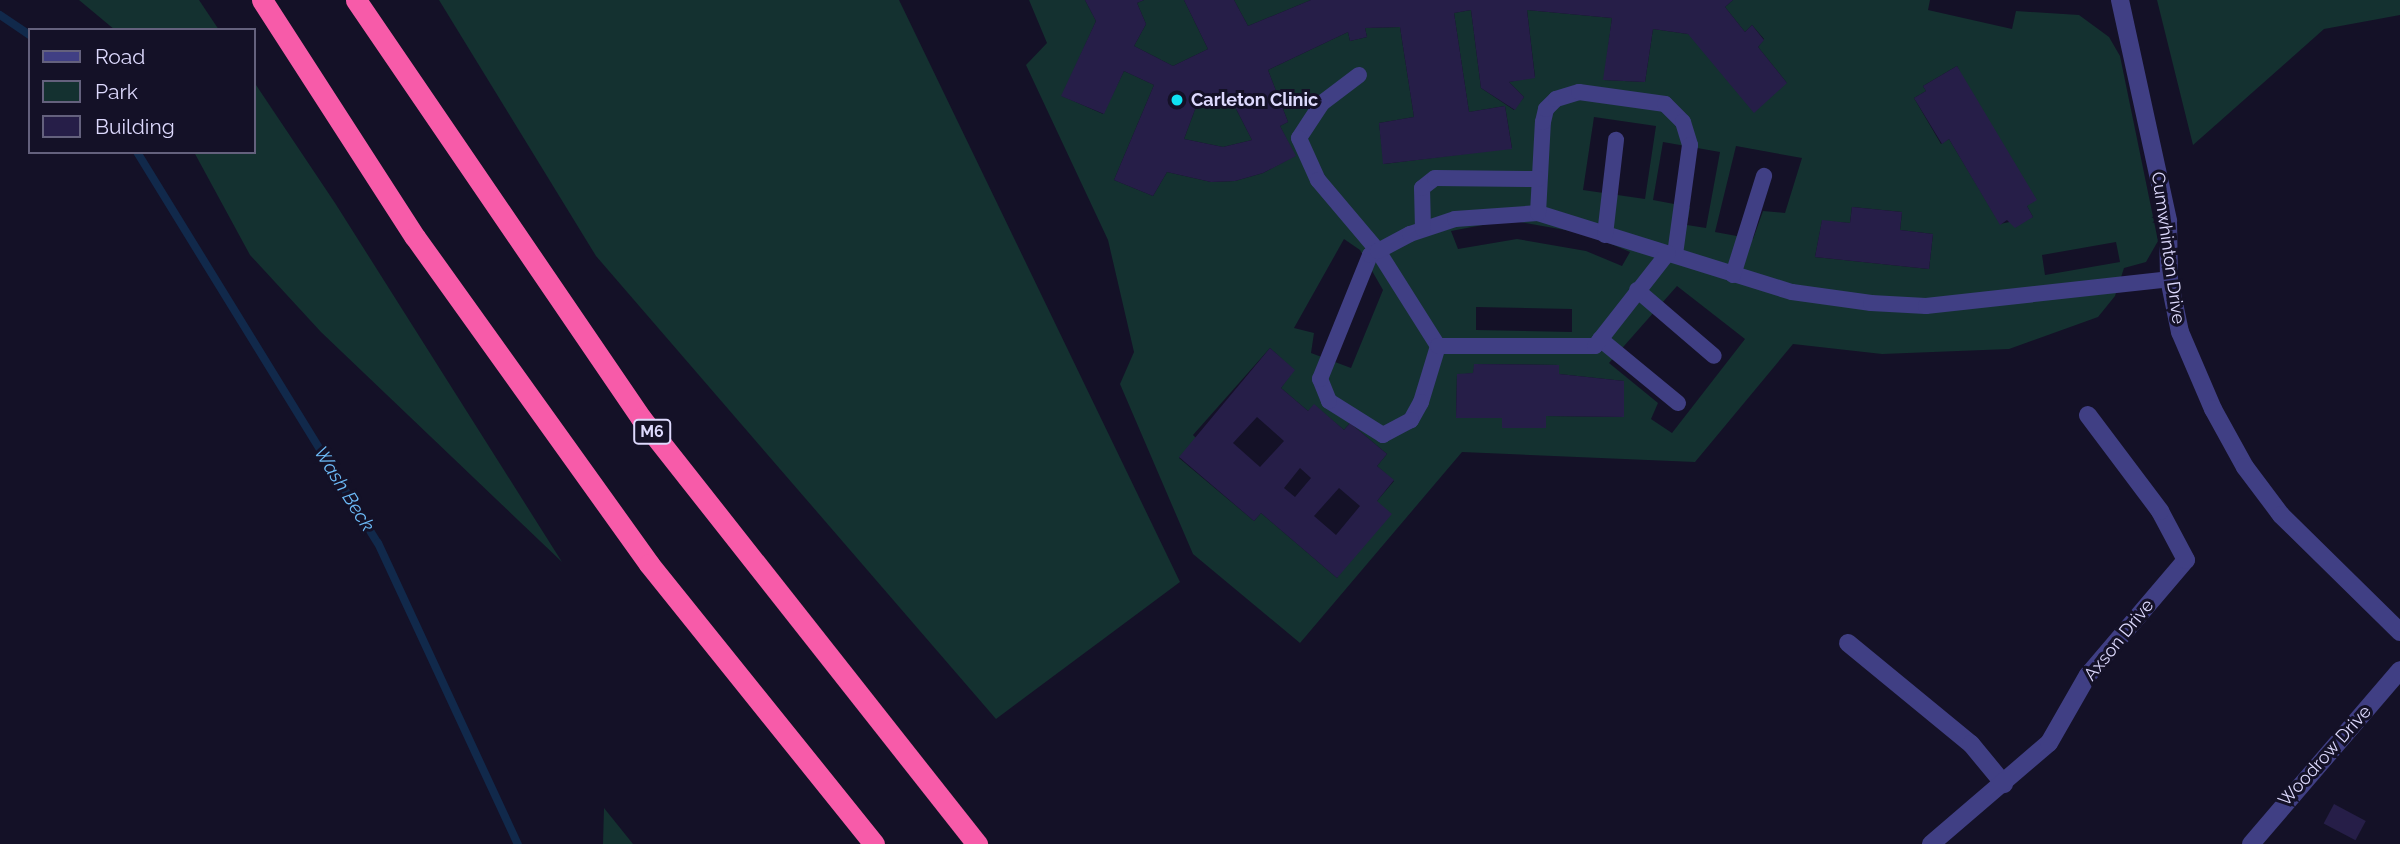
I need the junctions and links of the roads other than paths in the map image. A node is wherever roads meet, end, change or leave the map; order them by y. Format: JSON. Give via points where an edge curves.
{"nodes":[{"id":1,"x":262,"y":0,"type":"edge"},
{"id":2,"x":356,"y":0,"type":"edge"},
{"id":3,"x":2120,"y":0,"type":"edge"},
{"id":4,"x":1359,"y":75,"type":"dead end"},
{"id":5,"x":1616,"y":139,"type":"dead end"},
{"id":6,"x":1764,"y":176,"type":"dead end"},
{"id":7,"x":1538,"y":179,"type":"junction"},
{"id":8,"x":1538,"y":213,"type":"junction"},
{"id":9,"x":1423,"y":229,"type":"junction"},
{"id":10,"x":1605,"y":235,"type":"junction"},
{"id":11,"x":1378,"y":251,"type":"junction"},
{"id":12,"x":1672,"y":253,"type":"junction"},
{"id":13,"x":1733,"y":275,"type":"junction"},
{"id":14,"x":2169,"y":279,"type":"junction"},
{"id":15,"x":1637,"y":290,"type":"junction"},
{"id":16,"x":1600,"y":339,"type":"junction"},
{"id":17,"x":1438,"y":346,"type":"junction"},
{"id":18,"x":1714,"y":356,"type":"dead end"},
{"id":19,"x":1678,"y":403,"type":"dead end"},
{"id":20,"x":2088,"y":415,"type":"dead end"},
{"id":21,"x":2400,"y":632,"type":"edge"},
{"id":22,"x":1848,"y":643,"type":"dead end"},
{"id":23,"x":2400,"y":670,"type":"edge"},
{"id":24,"x":2004,"y":784,"type":"junction"},
{"id":25,"x":874,"y":844,"type":"edge"},
{"id":26,"x":976,"y":844,"type":"edge"},
{"id":27,"x":1931,"y":844,"type":"edge"},
{"id":28,"x":2251,"y":844,"type":"edge"}],
"edges":[{"from":1,"to":25,"type":"highway","via":[[415,237],[649,564]]},
{"from":2,"to":26,"type":"highway","number":"M6","via":[[641,418]]},
{"from":3,"to":14,"type":"street","name":"Cumwhinton Drive","via":[[2168,220]]},
{"from":4,"to":11,"type":"lane","via":[[1322,103],[1298,138],[1318,180]]},
{"from":5,"to":10,"type":"lane"},
{"from":6,"to":13,"type":"lane"},
{"from":7,"to":8,"type":"lane"},
{"from":7,"to":9,"type":"lane","via":[[1435,178],[1422,188]]},
{"from":7,"to":12,"type":"lane","via":[[1543,122],[1546,109],[1556,99],[1579,92],[1665,104],[1683,122],[1690,145]]},
{"from":8,"to":9,"type":"lane","via":[[1474,216]]},
{"from":8,"to":10,"type":"lane"},
{"from":9,"to":11,"type":"lane"},
{"from":10,"to":12,"type":"lane"},
{"from":11,"to":17,"type":"lane"},
{"from":11,"to":17,"type":"lane","via":[[1370,255],[1359,275],[1320,379],[1323,394],[1390,435],[1410,420],[1421,402]]},
{"from":12,"to":13,"type":"lane"},
{"from":12,"to":15,"type":"lane"},
{"from":13,"to":14,"type":"lane","via":[[1792,292],[1926,306]]},
{"from":14,"to":21,"type":"street","name":"Cumwhinton Drive","via":[[2180,332],[2213,409],[2245,467],[2281,515]]},
{"from":15,"to":16,"type":"lane"},
{"from":15,"to":18,"type":"lane"},
{"from":16,"to":17,"type":"lane","via":[[1595,346]]},
{"from":16,"to":19,"type":"lane"},
{"from":20,"to":24,"type":"street","name":"Axson Drive","via":[[2160,511],[2186,560],[2088,675],[2049,743]]},
{"from":22,"to":24,"type":"street","via":[[1971,744]]},
{"from":23,"to":28,"type":"street","name":"Woodrow Drive"},
{"from":24,"to":27,"type":"street","name":"Axson Drive"}]}
